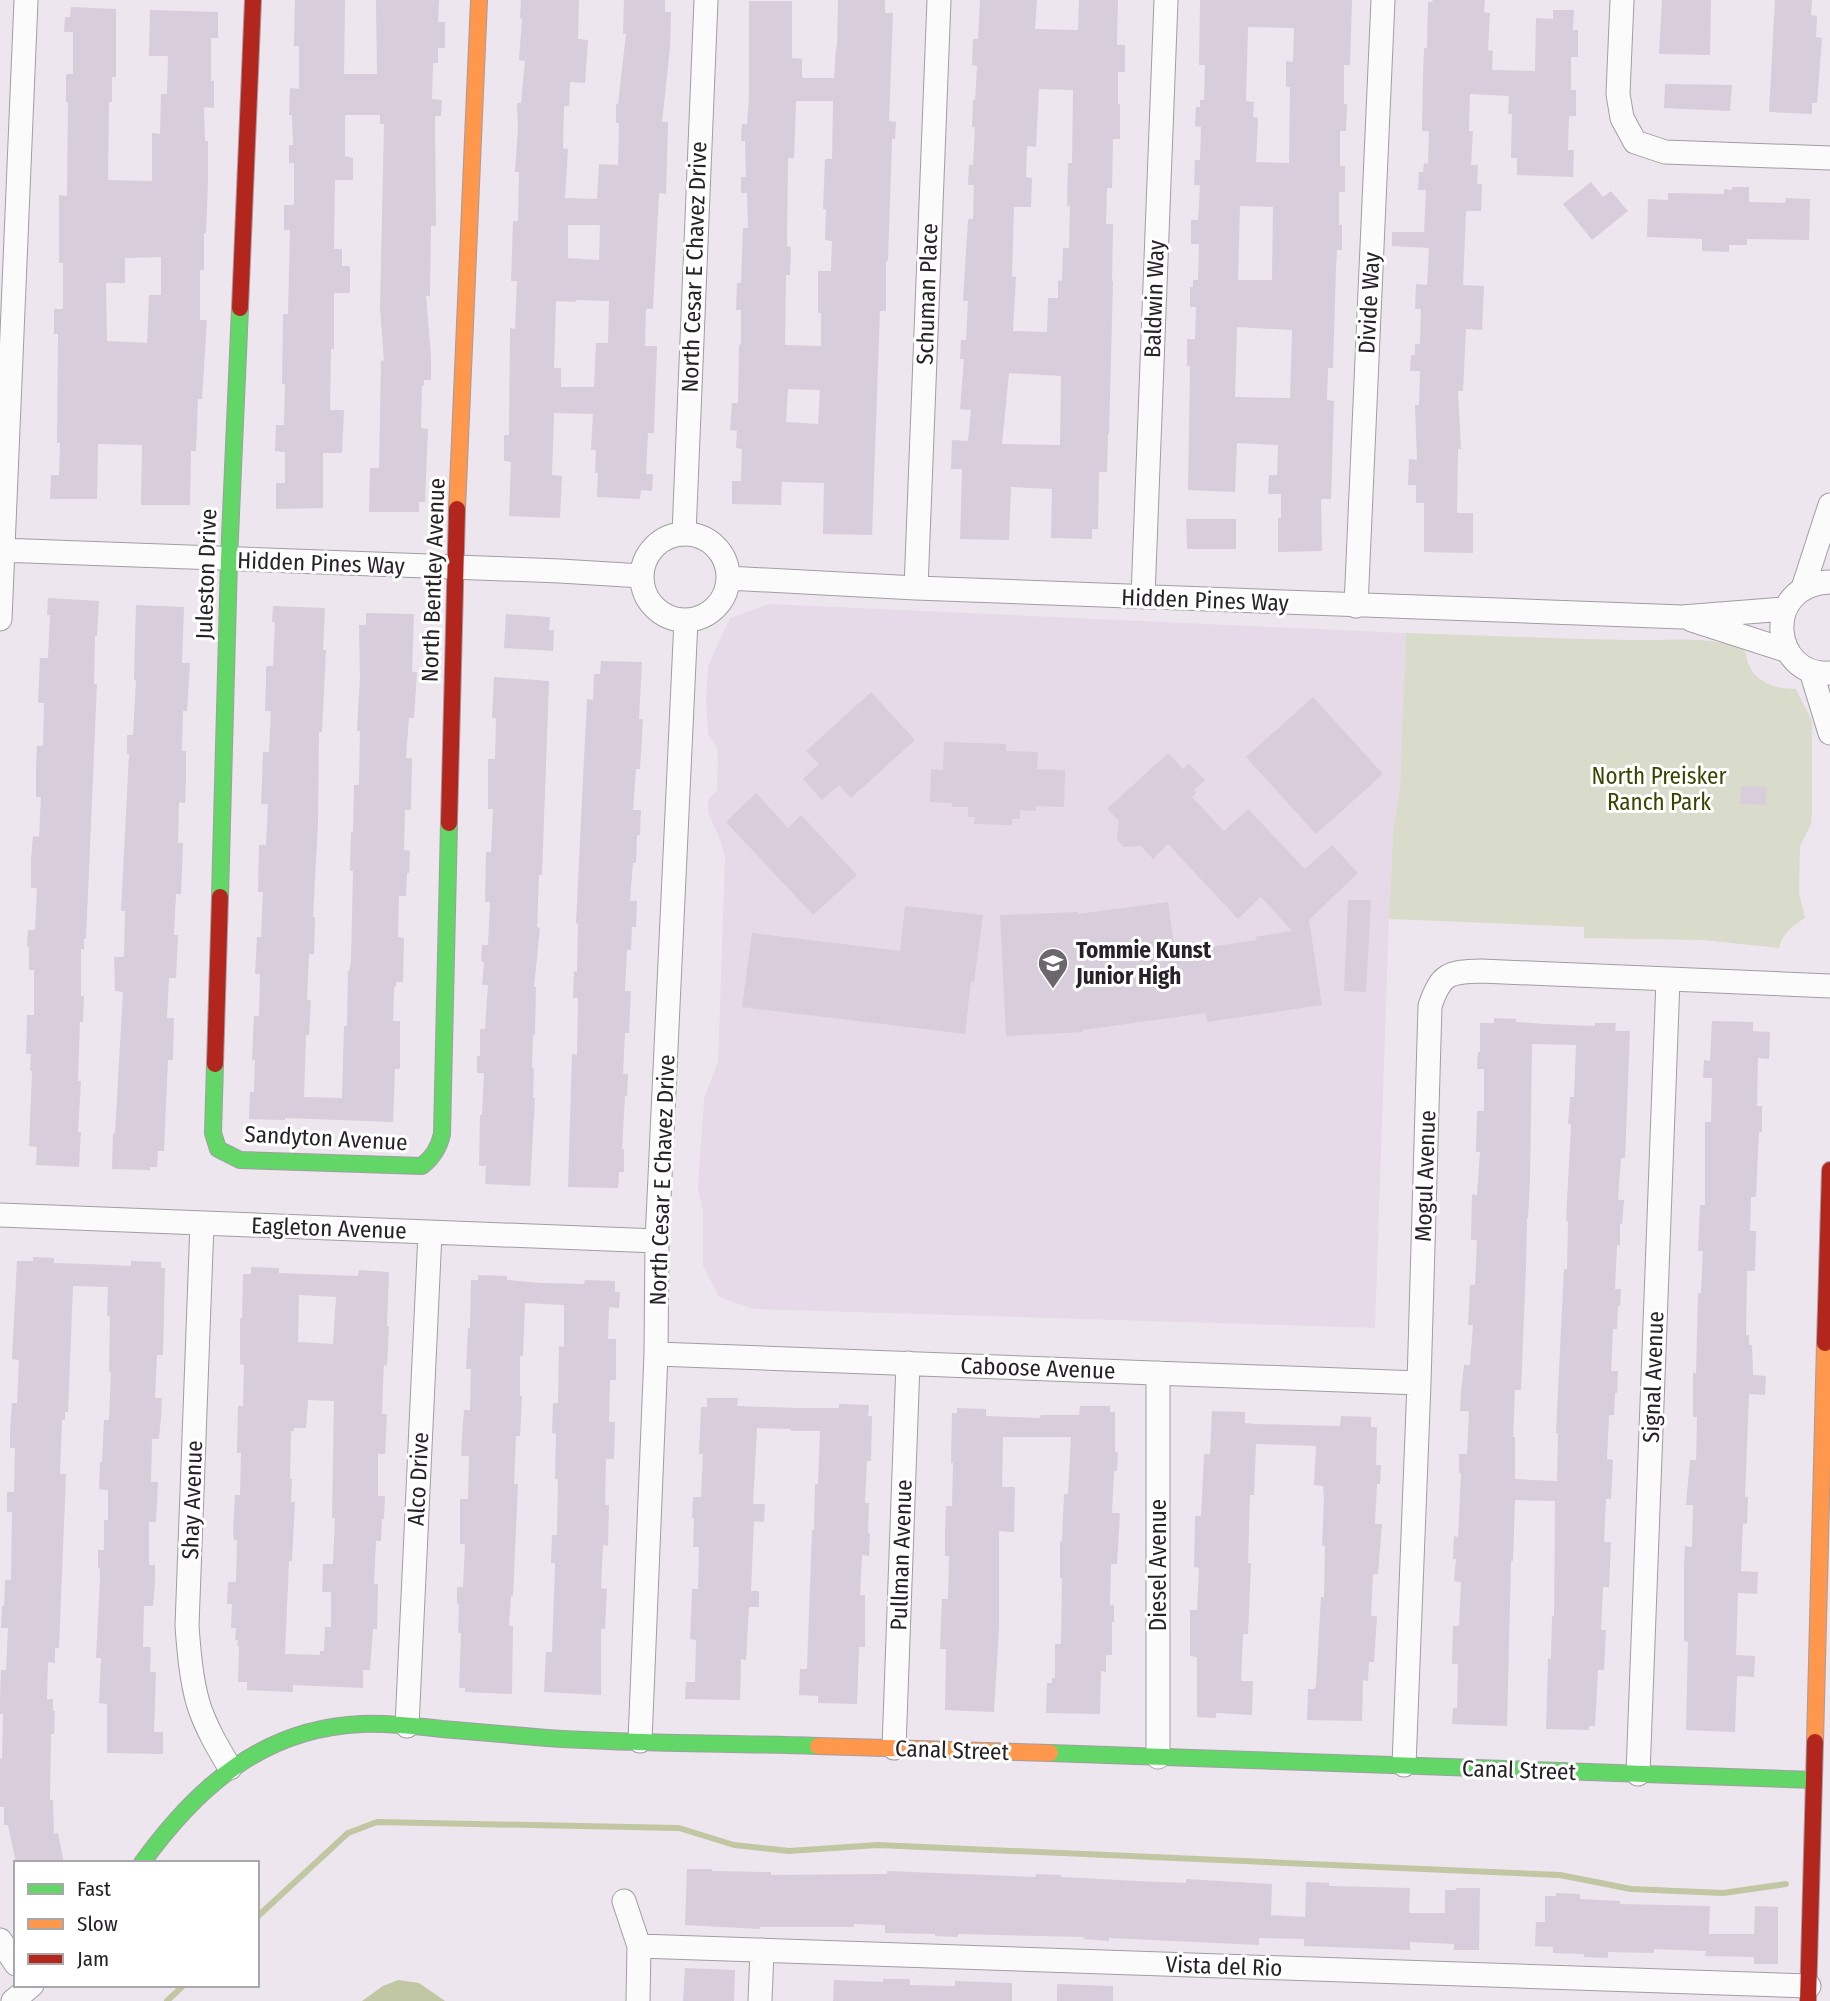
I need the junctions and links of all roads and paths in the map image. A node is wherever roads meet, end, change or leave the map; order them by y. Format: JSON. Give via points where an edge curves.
{"nodes":[{"id":1,"x":26,"y":0,"type":"edge"},
{"id":2,"x":253,"y":0,"type":"edge"},
{"id":3,"x":479,"y":0,"type":"edge"},
{"id":4,"x":706,"y":0,"type":"edge"},
{"id":5,"x":939,"y":0,"type":"edge"},
{"id":6,"x":1166,"y":0,"type":"edge"},
{"id":7,"x":1383,"y":0,"type":"edge"},
{"id":8,"x":1622,"y":0,"type":"edge"},
{"id":9,"x":1830,"y":158,"type":"edge"},
{"id":10,"x":5,"y":397,"type":"edge"},
{"id":11,"x":1830,"y":505,"type":"edge"},
{"id":12,"x":684,"y":534,"type":"junction"},
{"id":13,"x":1,"y":550,"type":"edge"},
{"id":14,"x":229,"y":560,"type":"junction"},
{"id":15,"x":455,"y":568,"type":"junction"},
{"id":16,"x":642,"y":576,"type":"junction"},
{"id":17,"x":728,"y":578,"type":"junction"},
{"id":18,"x":1830,"y":582,"type":"edge"},
{"id":19,"x":916,"y":588,"type":"junction"},
{"id":20,"x":1803,"y":588,"type":"junction"},
{"id":21,"x":1143,"y":597,"type":"junction"},
{"id":22,"x":1356,"y":606,"type":"junction"},
{"id":23,"x":1785,"y":609,"type":"junction"},
{"id":24,"x":1682,"y":617,"type":"junction"},
{"id":25,"x":0,"y":619,"type":"edge"},
{"id":26,"x":686,"y":620,"type":"junction"},
{"id":27,"x":1788,"y":651,"type":"junction"},
{"id":28,"x":1821,"y":672,"type":"edge"},
{"id":29,"x":1830,"y":733,"type":"edge"},
{"id":30,"x":1668,"y":980,"type":"junction"},
{"id":31,"x":1830,"y":986,"type":"edge"},
{"id":32,"x":218,"y":1149,"type":"joint"},
{"id":33,"x":431,"y":1159,"type":"joint"},
{"id":34,"x":1830,"y":1170,"type":"edge"},
{"id":35,"x":0,"y":1214,"type":"edge"},
{"id":36,"x":202,"y":1223,"type":"junction"},
{"id":37,"x":430,"y":1233,"type":"junction"},
{"id":38,"x":1829,"y":1239,"type":"edge"},
{"id":39,"x":657,"y":1241,"type":"junction"},
{"id":40,"x":656,"y":1354,"type":"junction"},
{"id":41,"x":908,"y":1363,"type":"junction"},
{"id":42,"x":1157,"y":1373,"type":"junction"},
{"id":43,"x":1419,"y":1383,"type":"junction"},
{"id":44,"x":407,"y":1726,"type":"junction"},
{"id":45,"x":640,"y":1741,"type":"junction"},
{"id":46,"x":894,"y":1748,"type":"junction"},
{"id":47,"x":1158,"y":1757,"type":"junction"},
{"id":48,"x":1405,"y":1766,"type":"junction"},
{"id":49,"x":230,"y":1768,"type":"junction"},
{"id":50,"x":1638,"y":1774,"type":"junction"},
{"id":51,"x":1814,"y":1780,"type":"junction"},
{"id":52,"x":143,"y":1861,"type":"edge"},
{"id":53,"x":624,"y":1901,"type":"dead end"},
{"id":54,"x":0,"y":1940,"type":"edge"},
{"id":55,"x":639,"y":1946,"type":"junction"},
{"id":56,"x":762,"y":1950,"type":"junction"},
{"id":57,"x":14,"y":1961,"type":"edge"},
{"id":58,"x":29,"y":1987,"type":"edge"},
{"id":59,"x":1688,"y":1992,"type":"edge"},
{"id":60,"x":1808,"y":1994,"type":"edge"},
{"id":61,"x":13,"y":2001,"type":"edge"},
{"id":62,"x":638,"y":2001,"type":"edge"},
{"id":63,"x":760,"y":2001,"type":"edge"}],
"edges":[{"from":1,"to":10,"type":"street"},
{"from":2,"to":14,"type":"street","name":"Juleston Drive"},
{"from":3,"to":15,"type":"street","name":"North Bentley Avenue"},
{"from":4,"to":12,"type":"street","name":"North Cesar E Chavez Drive"},
{"from":5,"to":19,"type":"street","name":"Schuman Place"},
{"from":6,"to":21,"type":"street","name":"Baldwin Way"},
{"from":7,"to":22,"type":"street","name":"Divide Way"},
{"from":8,"to":9,"type":"street","via":[[1618,94],[1622,118],[1635,142],[1665,152]]},
{"from":10,"to":13,"type":"street"},
{"from":11,"to":20,"type":"street"},
{"from":12,"to":16,"type":"street","via":[[659,542],[650,551]]},
{"from":12,"to":17,"type":"street","via":[[710,542],[720,552]]},
{"from":13,"to":14,"type":"street","name":"Hidden Pines Way"},
{"from":13,"to":25,"type":"street"},
{"from":14,"to":15,"type":"street","name":"Hidden Pines Way"},
{"from":14,"to":32,"type":"street","name":"Juleston Drive","via":[[214,1133]]},
{"from":15,"to":16,"type":"street","name":"Hidden Pines Way"},
{"from":15,"to":33,"type":"street","name":"North Bentley Avenue","via":[[442,1134]]},
{"from":16,"to":26,"type":"street","via":[[647,598],[655,607],[664,615]]},
{"from":17,"to":19,"type":"street","name":"Hidden Pines Way"},
{"from":17,"to":26,"type":"street","via":[[720,602],[699,618]]},
{"from":18,"to":20,"type":"street"},
{"from":19,"to":21,"type":"street","name":"Hidden Pines Way"},
{"from":20,"to":23,"type":"street"},
{"from":21,"to":22,"type":"street","name":"Hidden Pines Way"},
{"from":22,"to":24,"type":"street","name":"Hidden Pines Way"},
{"from":23,"to":24,"type":"street","name":"Hidden Pines Way"},
{"from":23,"to":27,"type":"street","via":[[1782,638]]},
{"from":24,"to":27,"type":"street","name":"Hidden Pines Way"},
{"from":26,"to":39,"type":"street","name":"North Cesar E Chavez Drive"},
{"from":27,"to":28,"type":"street","via":[[1798,663]]},
{"from":28,"to":29,"type":"street"},
{"from":30,"to":31,"type":"street","name":"Mogul Avenue"},
{"from":30,"to":43,"type":"street","name":"Mogul Avenue","via":[[1481,971],[1454,972],[1437,985],[1430,1006]]},
{"from":30,"to":50,"type":"street","name":"Signal Avenue"},
{"from":32,"to":33,"type":"street","name":"Sandyton Avenue","via":[[240,1160],[422,1166]]},
{"from":34,"to":38,"type":"street"},
{"from":35,"to":36,"type":"street","name":"Eagleton Avenue"},
{"from":36,"to":37,"type":"street","name":"Eagleton Avenue"},
{"from":36,"to":49,"type":"street","name":"Shay Avenue","via":[[187,1626],[198,1704]]},
{"from":37,"to":39,"type":"street","name":"Eagleton Avenue"},
{"from":37,"to":44,"type":"street","name":"Alco Drive"},
{"from":38,"to":51,"type":"street"},
{"from":39,"to":40,"type":"street","name":"North Cesar E Chavez Drive"},
{"from":40,"to":41,"type":"street","name":"Caboose Avenue"},
{"from":40,"to":45,"type":"street","name":"North Cesar E Chavez Drive"},
{"from":41,"to":42,"type":"street","name":"Caboose Avenue"},
{"from":41,"to":46,"type":"street","name":"Pullman Avenue"},
{"from":42,"to":43,"type":"street","name":"Caboose Avenue"},
{"from":42,"to":47,"type":"street","name":"Diesel Avenue"},
{"from":43,"to":48,"type":"street","name":"Mogul Avenue"},
{"from":44,"to":45,"type":"street","name":"Canal Street"},
{"from":44,"to":49,"type":"street","name":"Canal Street","via":[[345,1726],[304,1735]]},
{"from":45,"to":46,"type":"street","name":"Canal Street"},
{"from":46,"to":47,"type":"street","name":"Canal Street"},
{"from":47,"to":48,"type":"street","name":"Canal Street"},
{"from":48,"to":50,"type":"street","name":"Canal Street"},
{"from":49,"to":52,"type":"street","name":"Canal Street","via":[[183,1809]]},
{"from":50,"to":51,"type":"street","name":"Canal Street"},
{"from":51,"to":60,"type":"street"},
{"from":53,"to":55,"type":"street"},
{"from":54,"to":57,"type":"street"},
{"from":55,"to":56,"type":"street","name":"Vista del Rio"},
{"from":55,"to":62,"type":"street"},
{"from":56,"to":59,"type":"street","name":"Vista del Rio"},
{"from":56,"to":63,"type":"street"},
{"from":58,"to":61,"type":"street"},
{"from":59,"to":60,"type":"street","name":"Vista del Rio"}]}
